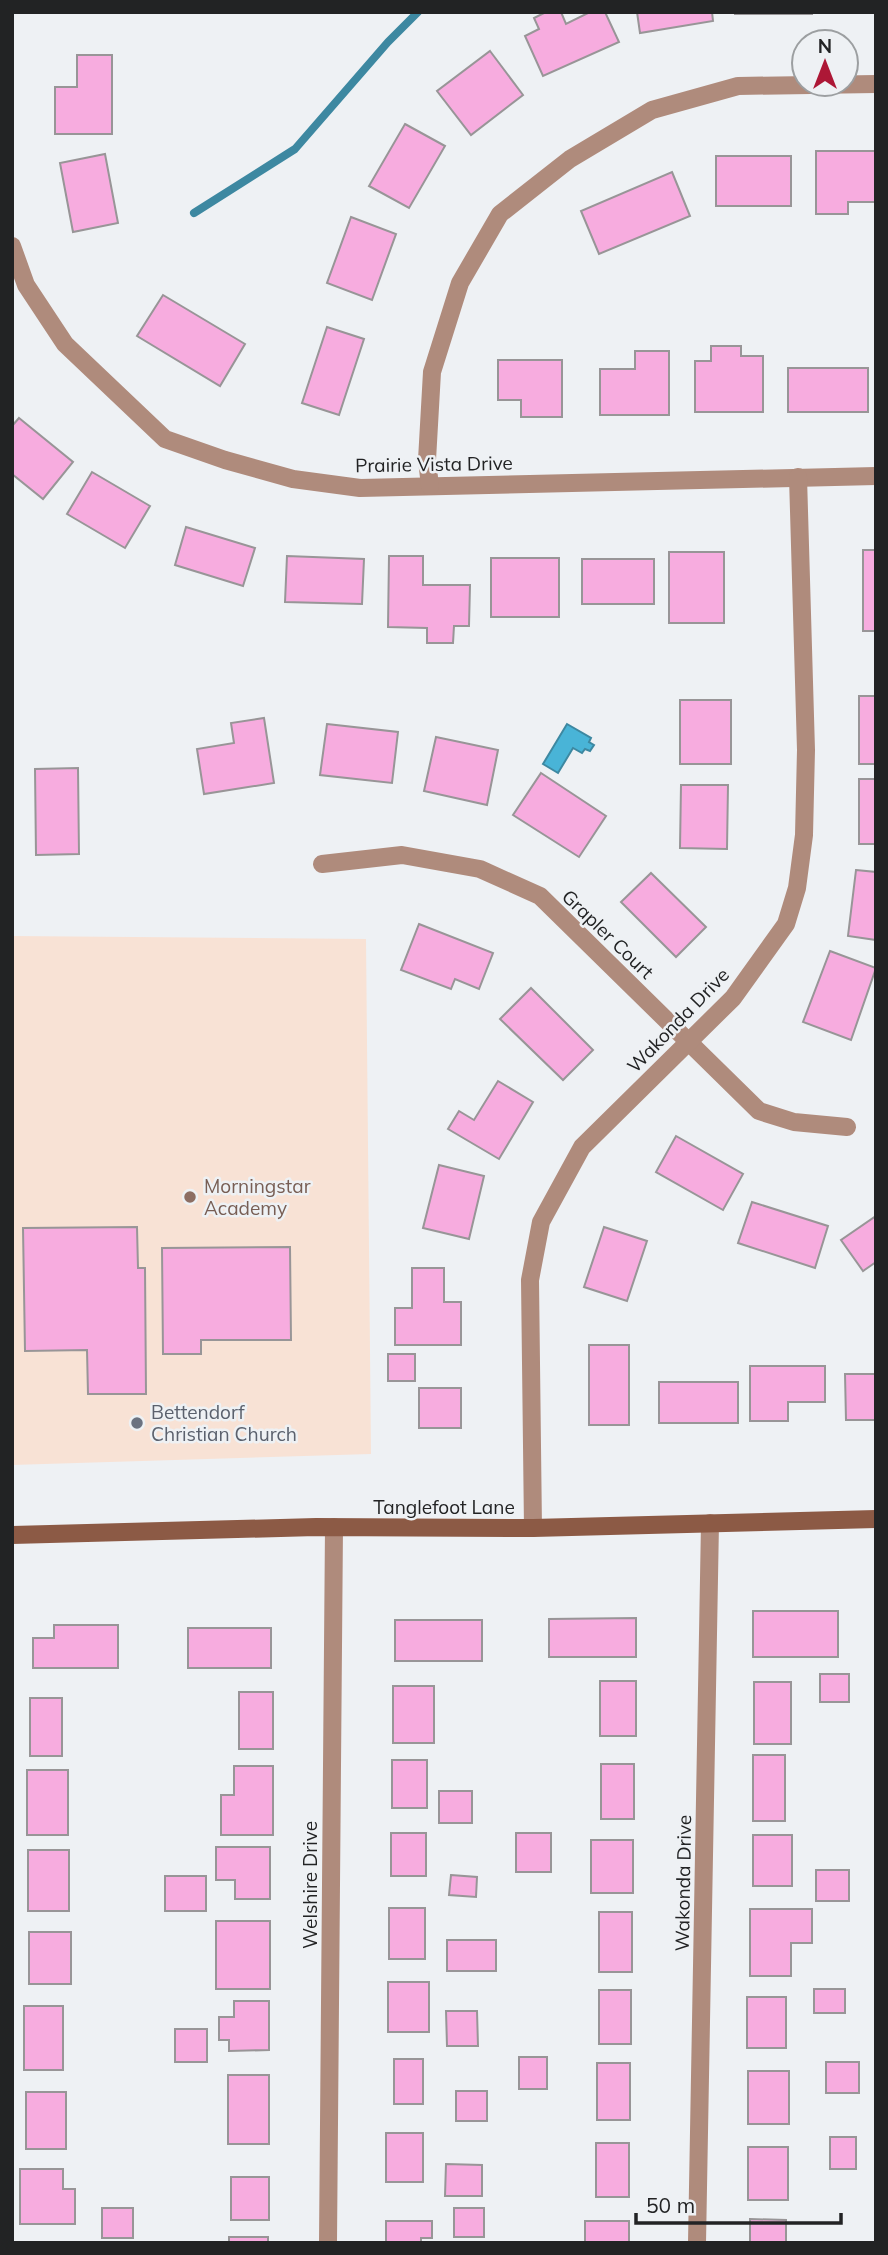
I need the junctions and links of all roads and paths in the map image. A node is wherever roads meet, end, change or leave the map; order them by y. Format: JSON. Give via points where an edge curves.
{"nodes":[{"id":1,"x":876,"y":84,"type":"edge"},
{"id":2,"x":12,"y":246,"type":"edge"},
{"id":3,"x":876,"y":476,"type":"edge"},
{"id":4,"x":798,"y":477,"type":"junction"},
{"id":5,"x":430,"y":486,"type":"junction"},
{"id":6,"x":322,"y":864,"type":"dead end"},
{"id":7,"x":689,"y":1042,"type":"junction"},
{"id":8,"x":847,"y":1127,"type":"dead end"},
{"id":9,"x":876,"y":1519,"type":"edge"},
{"id":10,"x":710,"y":1523,"type":"junction"},
{"id":11,"x":334,"y":1527,"type":"junction"},
{"id":12,"x":533,"y":1528,"type":"junction"},
{"id":13,"x":12,"y":1535,"type":"edge"},
{"id":14,"x":328,"y":2243,"type":"edge"},
{"id":15,"x":697,"y":2243,"type":"edge"}],
"edges":[{"from":1,"to":5,"type":"street","via":[[738,86],[652,110],[570,159],[500,214],[460,284],[432,372]]},
{"from":2,"to":5,"type":"street","name":"Prairie Vista Drive","via":[[26,285],[65,344],[165,439],[293,479],[360,488]]},
{"from":3,"to":4,"type":"street","name":"Prairie Vista Drive"},
{"from":4,"to":5,"type":"street","name":"Prairie Vista Drive"},
{"from":4,"to":7,"type":"street","name":"Wakonda Drive","via":[[806,750],[804,835],[797,888],[786,924],[733,998]]},
{"from":6,"to":7,"type":"street","name":"Grapler Court","via":[[402,855],[480,869],[540,896]]},
{"from":7,"to":8,"type":"street","name":"Grapler Court","via":[[759,1111],[794,1122]]},
{"from":7,"to":12,"type":"street","name":"Wakonda Drive","via":[[582,1147],[541,1222],[530,1280]]},
{"from":9,"to":10,"type":"main road","name":"Tanglefoot Lane"},
{"from":10,"to":12,"type":"main road","name":"Tanglefoot Lane"},
{"from":10,"to":15,"type":"street","name":"Wakonda Drive"},
{"from":11,"to":12,"type":"main road","name":"Tanglefoot Lane"},
{"from":11,"to":13,"type":"main road","name":"Tanglefoot Lane"},
{"from":11,"to":14,"type":"street","name":"Welshire Drive"}]}
